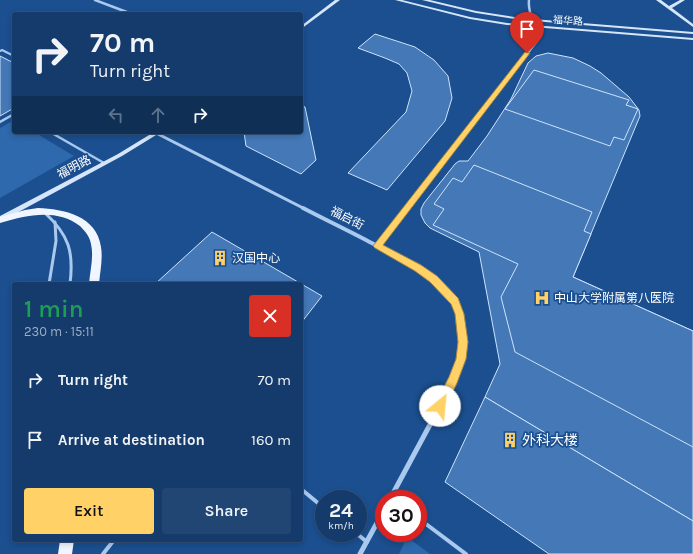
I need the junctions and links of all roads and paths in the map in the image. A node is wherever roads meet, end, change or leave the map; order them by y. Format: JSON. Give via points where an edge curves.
{"nodes":[{"id":1,"x":95,"y":0,"type":"edge"},
{"id":2,"x":338,"y":0,"type":"edge"},
{"id":3,"x":397,"y":0,"type":"edge"},
{"id":4,"x":424,"y":0,"type":"edge"},
{"id":5,"x":529,"y":0,"type":"edge"},
{"id":6,"x":658,"y":0,"type":"edge"},
{"id":7,"x":683,"y":0,"type":"edge"},
{"id":8,"x":670,"y":8,"type":"junction"},
{"id":9,"x":127,"y":12,"type":"edge"},
{"id":10,"x":531,"y":20,"type":"junction"},
{"id":11,"x":303,"y":26,"type":"edge"},
{"id":12,"x":693,"y":26,"type":"edge"},
{"id":13,"x":533,"y":27,"type":"junction"},
{"id":14,"x":693,"y":33,"type":"edge"},
{"id":15,"x":693,"y":39,"type":"edge"},
{"id":16,"x":0,"y":51,"type":"edge"},
{"id":17,"x":12,"y":55,"type":"edge"},
{"id":18,"x":12,"y":115,"type":"edge"},
{"id":19,"x":0,"y":122,"type":"edge"},
{"id":20,"x":53,"y":134,"type":"edge"},
{"id":21,"x":155,"y":134,"type":"edge"},
{"id":22,"x":159,"y":134,"type":"edge"},
{"id":23,"x":104,"y":163,"type":"junction"},
{"id":24,"x":43,"y":212,"type":"junction"},
{"id":25,"x":0,"y":220,"type":"edge"},
{"id":26,"x":55,"y":221,"type":"junction"},
{"id":27,"x":378,"y":246,"type":"junction"},
{"id":28,"x":49,"y":282,"type":"edge"},
{"id":29,"x":70,"y":282,"type":"edge"},
{"id":30,"x":94,"y":282,"type":"edge"},
{"id":31,"x":396,"y":490,"type":"edge"},
{"id":32,"x":303,"y":491,"type":"edge"},
{"id":33,"x":315,"y":501,"type":"edge"},
{"id":34,"x":427,"y":525,"type":"edge"},
{"id":35,"x":375,"y":527,"type":"edge"},
{"id":36,"x":67,"y":542,"type":"edge"},
{"id":37,"x":112,"y":542,"type":"edge"},
{"id":38,"x":367,"y":542,"type":"joint"},
{"id":39,"x":65,"y":554,"type":"edge"},
{"id":40,"x":103,"y":554,"type":"edge"},
{"id":41,"x":360,"y":554,"type":"edge"},
{"id":42,"x":466,"y":554,"type":"edge"}],
"edges":[{"from":1,"to":9,"type":"street"},
{"from":2,"to":11,"type":"main road"},
{"from":3,"to":13,"type":"main road","name":"福华路","via":[[478,19]]},
{"from":4,"to":10,"type":"main road","name":"福华路","via":[[488,14]]},
{"from":5,"to":10,"type":"street"},
{"from":6,"to":8,"type":"main road"},
{"from":7,"to":8,"type":"main road"},
{"from":8,"to":12,"type":"main road"},
{"from":10,"to":13,"type":"street"},
{"from":10,"to":14,"type":"main road","name":"福华路"},
{"from":13,"to":15,"type":"main road","name":"福华路"},
{"from":13,"to":27,"type":"street","via":[[537,41]]},
{"from":16,"to":17,"type":"lane"},
{"from":18,"to":19,"type":"lane"},
{"from":20,"to":23,"type":"lane"},
{"from":21,"to":23,"type":"main road","name":"福明路"},
{"from":22,"to":27,"type":"street","name":"福启街"},
{"from":23,"to":25,"type":"main road","name":"福明路"},
{"from":24,"to":25,"type":"main road","via":[[18,214]]},
{"from":24,"to":26,"type":"lane"},
{"from":24,"to":30,"type":"main road","via":[[71,216],[84,225],[95,239],[97,255]]},
{"from":26,"to":28,"type":"lane","via":[[56,241]]},
{"from":26,"to":29,"type":"lane","via":[[67,238],[72,259]]},
{"from":27,"to":31,"type":"street","name":"福启街","via":[[418,268],[444,289],[460,314],[463,342],[454,380]]},
{"from":32,"to":33,"type":"lane"},
{"from":34,"to":42,"type":"lane"},
{"from":35,"to":38,"type":"street"},
{"from":36,"to":39,"type":"main road"},
{"from":37,"to":40,"type":"lane"},
{"from":38,"to":41,"type":"street"}]}
